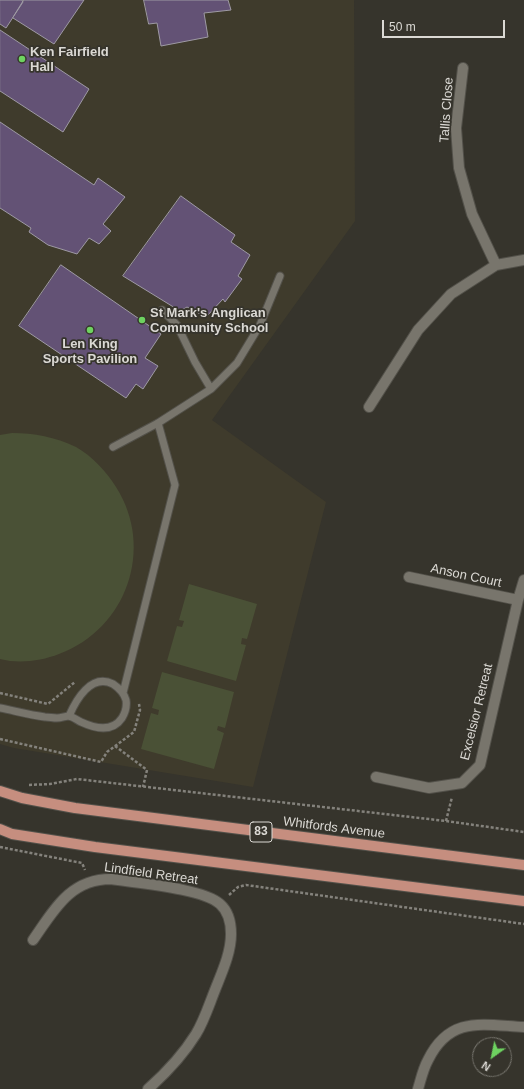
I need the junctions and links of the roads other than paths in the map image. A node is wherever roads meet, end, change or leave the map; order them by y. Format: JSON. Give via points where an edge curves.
{"nodes":[{"id":1,"x":463,"y":68,"type":"dead end"},
{"id":2,"x":524,"y":260,"type":"edge"},
{"id":3,"x":496,"y":265,"type":"junction"},
{"id":4,"x":280,"y":276,"type":"dead end"},
{"id":5,"x":162,"y":310,"type":"dead end"},
{"id":6,"x":211,"y":389,"type":"junction"},
{"id":7,"x":369,"y":407,"type":"dead end"},
{"id":8,"x":158,"y":423,"type":"junction"},
{"id":9,"x":113,"y":447,"type":"dead end"},
{"id":10,"x":409,"y":577,"type":"dead end"},
{"id":11,"x":524,"y":580,"type":"edge"},
{"id":12,"x":518,"y":600,"type":"junction"},
{"id":13,"x":123,"y":693,"type":"junction"},
{"id":14,"x":0,"y":708,"type":"edge"},
{"id":15,"x":70,"y":716,"type":"junction"},
{"id":16,"x":376,"y":777,"type":"dead end"},
{"id":17,"x":0,"y":791,"type":"edge"},
{"id":18,"x":0,"y":829,"type":"edge"},
{"id":19,"x":524,"y":865,"type":"edge"},
{"id":20,"x":524,"y":901,"type":"edge"},
{"id":21,"x":33,"y":940,"type":"dead end"},
{"id":22,"x":524,"y":1028,"type":"edge"},
{"id":23,"x":148,"y":1089,"type":"edge"},
{"id":24,"x":418,"y":1089,"type":"edge"}],
"edges":[{"from":1,"to":3,"type":"street","name":"Tallis Close","via":[[456,128],[459,168],[472,214]]},
{"from":2,"to":3,"type":"street"},
{"from":3,"to":7,"type":"street","via":[[451,294],[418,330]]},
{"from":4,"to":6,"type":"lane","via":[[260,325],[241,357]]},
{"from":5,"to":6,"type":"lane","via":[[177,325]]},
{"from":6,"to":8,"type":"lane"},
{"from":8,"to":9,"type":"lane"},
{"from":8,"to":13,"type":"lane","via":[[175,485]]},
{"from":10,"to":12,"type":"street","name":"Anson Court"},
{"from":11,"to":12,"type":"street","name":"Excelsior Retreat"},
{"from":12,"to":16,"type":"street","name":"Excelsior Retreat","via":[[480,765],[462,784],[455,785],[429,788]]},
{"from":13,"to":15,"type":"lane","via":[[111,683],[96,683],[79,697]]},
{"from":13,"to":15,"type":"lane","via":[[126,708],[120,721],[114,725],[98,728]]},
{"from":14,"to":15,"type":"lane","via":[[44,717]]},
{"from":17,"to":19,"type":"main road","name":"Whitfords Avenue","number":"83","via":[[75,808]]},
{"from":18,"to":20,"type":"main road","via":[[12,834],[94,847]]},
{"from":21,"to":23,"type":"street","name":"Lindfield Retreat","via":[[68,894],[100,879],[192,891],[208,896],[219,903],[226,912],[230,922],[230,945],[204,1018],[178,1060]]},
{"from":22,"to":24,"type":"street","via":[[477,1024],[451,1032],[441,1040],[428,1060]]}]}
